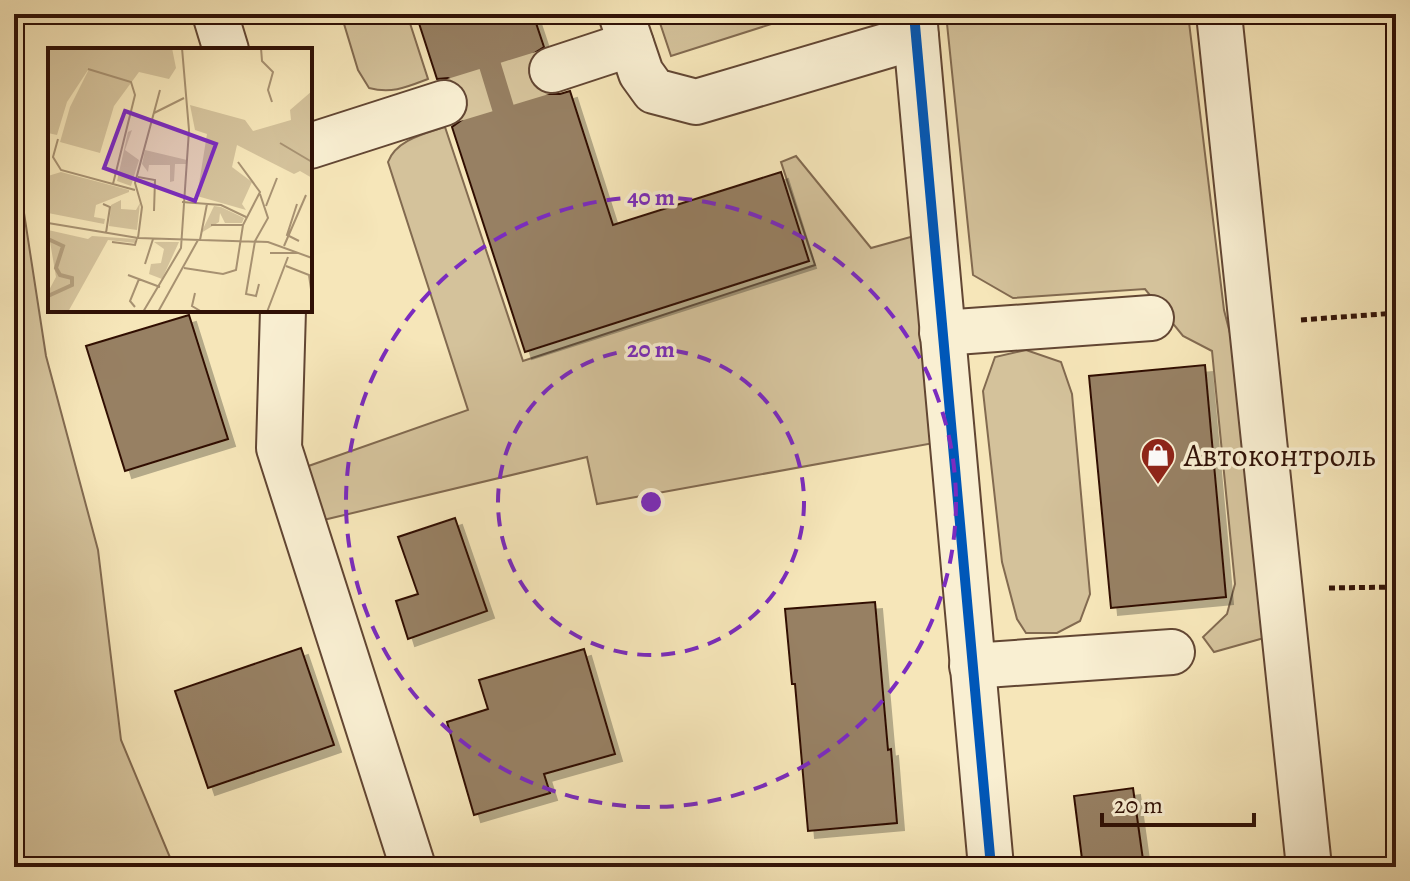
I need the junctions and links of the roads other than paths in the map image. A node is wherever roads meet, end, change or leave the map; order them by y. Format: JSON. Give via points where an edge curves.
{"nodes":[{"id":1,"x":215,"y":14,"type":"edge"},
{"id":2,"x":1219,"y":14,"type":"edge"},
{"id":3,"x":915,"y":25,"type":"edge"},
{"id":4,"x":626,"y":29,"type":"edge"},
{"id":5,"x":225,"y":48,"type":"edge"},
{"id":6,"x":552,"y":70,"type":"tunnel mouth"},
{"id":7,"x":444,"y":103,"type":"tunnel mouth"},
{"id":8,"x":312,"y":145,"type":"edge"},
{"id":9,"x":283,"y":312,"type":"edge"},
{"id":10,"x":1151,"y":318,"type":"dead end"},
{"id":11,"x":942,"y":333,"type":"junction"},
{"id":12,"x":1172,"y":652,"type":"dead end"},
{"id":13,"x":972,"y":666,"type":"junction"},
{"id":14,"x":413,"y":867,"type":"edge"},
{"id":15,"x":991,"y":867,"type":"edge"},
{"id":16,"x":1309,"y":867,"type":"edge"}],
"edges":[{"from":1,"to":5,"type":"street"},
{"from":2,"to":16,"type":"street"},
{"from":3,"to":4,"type":"street","via":[[696,102],[654,91],[641,73]]},
{"from":3,"to":11,"type":"street"},
{"from":4,"to":6,"type":"street"},
{"from":7,"to":8,"type":"street"},
{"from":9,"to":14,"type":"street","via":[[279,448]]},
{"from":10,"to":11,"type":"street"},
{"from":11,"to":13,"type":"street"},
{"from":12,"to":13,"type":"street"},
{"from":13,"to":15,"type":"street"}]}
